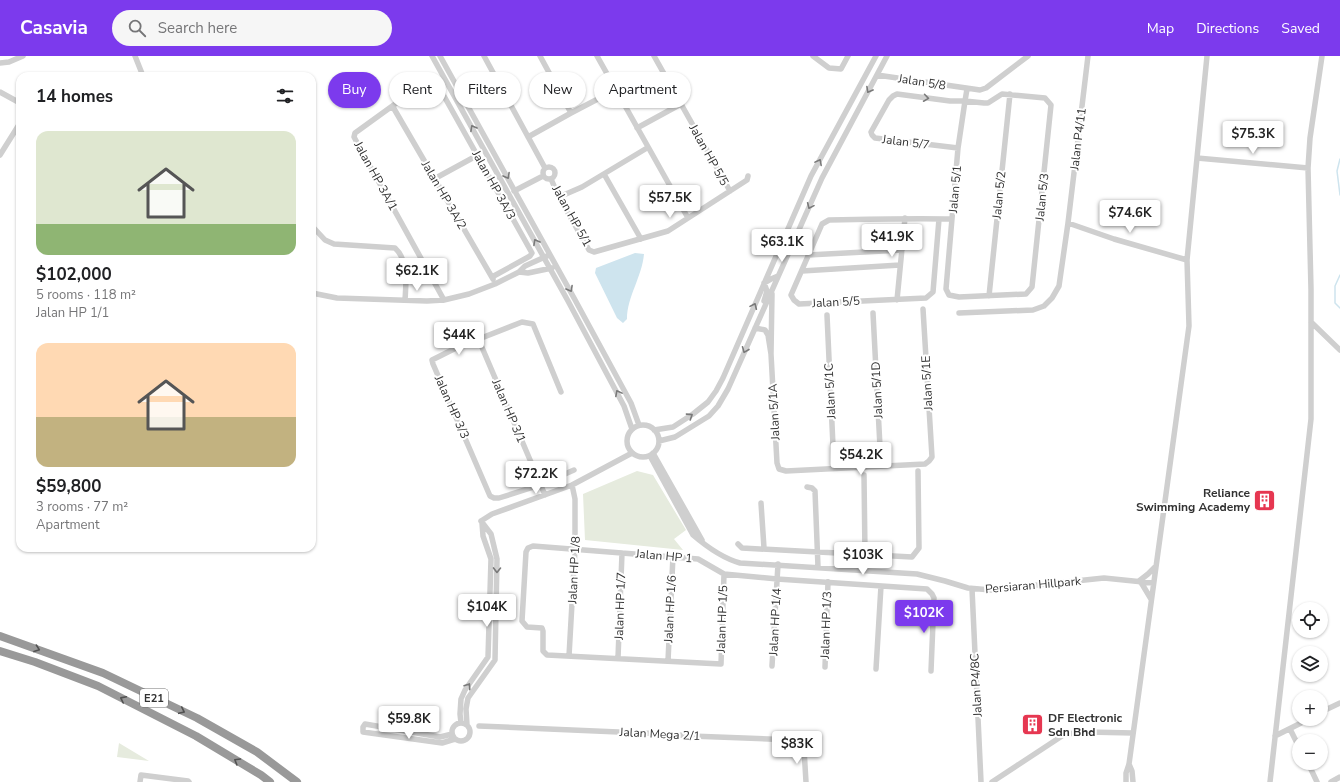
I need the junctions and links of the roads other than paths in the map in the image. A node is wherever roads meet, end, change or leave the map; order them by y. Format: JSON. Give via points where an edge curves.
{"nodes":[{"id":1,"x":22,"y":56,"type":"edge"},
{"id":2,"x":135,"y":56,"type":"edge"},
{"id":3,"x":432,"y":56,"type":"edge"},
{"id":4,"x":440,"y":56,"type":"edge"},
{"id":5,"x":484,"y":56,"type":"edge"},
{"id":6,"x":540,"y":56,"type":"edge"},
{"id":7,"x":597,"y":56,"type":"edge"},
{"id":8,"x":654,"y":56,"type":"edge"},
{"id":9,"x":813,"y":56,"type":"edge"},
{"id":10,"x":848,"y":56,"type":"edge"},
{"id":11,"x":876,"y":56,"type":"edge"},
{"id":12,"x":887,"y":56,"type":"edge"},
{"id":13,"x":1028,"y":56,"type":"edge"},
{"id":14,"x":1088,"y":56,"type":"edge"},
{"id":15,"x":1207,"y":56,"type":"edge"},
{"id":16,"x":1322,"y":56,"type":"edge"},
{"id":17,"x":0,"y":63,"type":"edge"},
{"id":18,"x":141,"y":72,"type":"edge"},
{"id":19,"x":606,"y":72,"type":"edge"},
{"id":20,"x":663,"y":72,"type":"edge"},
{"id":21,"x":877,"y":75,"type":"junction"},
{"id":22,"x":967,"y":89,"type":"junction"},
{"id":23,"x":0,"y":92,"type":"edge"},
{"id":24,"x":1010,"y":94,"type":"junction"},
{"id":25,"x":446,"y":99,"type":"edge"},
{"id":26,"x":889,"y":100,"type":"joint"},
{"id":27,"x":16,"y":101,"type":"edge"},
{"id":28,"x":594,"y":101,"type":"edge"},
{"id":29,"x":965,"y":101,"type":"junction"},
{"id":30,"x":390,"y":108,"type":"edge"},
{"id":31,"x":394,"y":108,"type":"edge"},
{"id":32,"x":626,"y":108,"type":"edge"},
{"id":33,"x":674,"y":108,"type":"edge"},
{"id":34,"x":683,"y":108,"type":"edge"},
{"id":35,"x":571,"y":113,"type":"junction"},
{"id":36,"x":637,"y":128,"type":"junction"},
{"id":37,"x":16,"y":130,"type":"edge"},
{"id":38,"x":528,"y":137,"type":"junction"},
{"id":39,"x":647,"y":148,"type":"junction"},
{"id":40,"x":958,"y":148,"type":"junction"},
{"id":41,"x":478,"y":155,"type":"junction"},
{"id":42,"x":0,"y":156,"type":"edge"},
{"id":43,"x":1197,"y":158,"type":"junction"},
{"id":44,"x":545,"y":168,"type":"junction"},
{"id":45,"x":1308,"y":168,"type":"junction"},
{"id":46,"x":604,"y":174,"type":"junction"},
{"id":47,"x":543,"y":176,"type":"junction"},
{"id":48,"x":748,"y":176,"type":"dead end"},
{"id":49,"x":811,"y":176,"type":"junction"},
{"id":50,"x":822,"y":178,"type":"junction"},
{"id":51,"x":434,"y":179,"type":"junction"},
{"id":52,"x":551,"y":179,"type":"junction"},
{"id":53,"x":515,"y":190,"type":"junction"},
{"id":54,"x":730,"y":191,"type":"junction"},
{"id":55,"x":509,"y":194,"type":"junction"},
{"id":56,"x":559,"y":196,"type":"junction"},
{"id":57,"x":688,"y":218,"type":"junction"},
{"id":58,"x":905,"y":218,"type":"junction"},
{"id":59,"x":939,"y":219,"type":"junction"},
{"id":60,"x":952,"y":219,"type":"junction"},
{"id":61,"x":1068,"y":223,"type":"junction"},
{"id":62,"x":316,"y":231,"type":"edge"},
{"id":63,"x":641,"y":239,"type":"junction"},
{"id":64,"x":902,"y":250,"type":"junction"},
{"id":65,"x":550,"y":254,"type":"junction"},
{"id":66,"x":808,"y":255,"type":"junction"},
{"id":67,"x":545,"y":258,"type":"junction"},
{"id":68,"x":1187,"y":260,"type":"junction"},
{"id":69,"x":556,"y":265,"type":"junction"},
{"id":70,"x":900,"y":265,"type":"junction"},
{"id":71,"x":550,"y":269,"type":"junction"},
{"id":72,"x":802,"y":271,"type":"junction"},
{"id":73,"x":520,"y":272,"type":"junction"},
{"id":74,"x":778,"y":276,"type":"junction"},
{"id":75,"x":492,"y":277,"type":"junction"},
{"id":76,"x":764,"y":283,"type":"junction"},
{"id":77,"x":496,"y":284,"type":"junction"},
{"id":78,"x":773,"y":288,"type":"junction"},
{"id":79,"x":946,"y":289,"type":"joint"},
{"id":80,"x":316,"y":295,"type":"edge"},
{"id":81,"x":989,"y":296,"type":"junction"},
{"id":82,"x":406,"y":300,"type":"junction"},
{"id":83,"x":444,"y":300,"type":"junction"},
{"id":84,"x":897,"y":300,"type":"junction"},
{"id":85,"x":923,"y":309,"type":"dead end"},
{"id":86,"x":873,"y":313,"type":"dead end"},
{"id":87,"x":959,"y":313,"type":"dead end"},
{"id":88,"x":827,"y":315,"type":"dead end"},
{"id":89,"x":759,"y":318,"type":"junction"},
{"id":90,"x":1311,"y":322,"type":"junction"},
{"id":91,"x":755,"y":328,"type":"junction"},
{"id":92,"x":478,"y":338,"type":"junction"},
{"id":93,"x":1340,"y":350,"type":"edge"},
{"id":94,"x":771,"y":354,"type":"junction"},
{"id":95,"x":560,"y":392,"type":"dead end"},
{"id":96,"x":639,"y":425,"type":"junction"},
{"id":97,"x":632,"y":429,"type":"junction"},
{"id":98,"x":654,"y":430,"type":"junction"},
{"id":99,"x":659,"y":441,"type":"junction"},
{"id":100,"x":632,"y":453,"type":"junction"},
{"id":101,"x":652,"y":455,"type":"junction"},
{"id":102,"x":881,"y":466,"type":"junction"},
{"id":103,"x":834,"y":468,"type":"junction"},
{"id":104,"x":574,"y":470,"type":"dead end"},
{"id":105,"x":918,"y":471,"type":"dead end"},
{"id":106,"x":864,"y":475,"type":"dead end"},
{"id":107,"x":540,"y":485,"type":"junction"},
{"id":108,"x":572,"y":485,"type":"junction"},
{"id":109,"x":807,"y":487,"type":"dead end"},
{"id":110,"x":545,"y":495,"type":"junction"},
{"id":111,"x":761,"y":503,"type":"dead end"},
{"id":112,"x":481,"y":520,"type":"junction"},
{"id":113,"x":738,"y":544,"type":"dead end"},
{"id":114,"x":764,"y":548,"type":"junction"},
{"id":115,"x":575,"y":550,"type":"junction"},
{"id":116,"x":817,"y":551,"type":"junction"},
{"id":117,"x":622,"y":553,"type":"junction"},
{"id":118,"x":865,"y":554,"type":"junction"},
{"id":119,"x":673,"y":556,"type":"junction"},
{"id":120,"x":778,"y":564,"type":"junction"},
{"id":121,"x":1156,"y":565,"type":"junction"},
{"id":122,"x":818,"y":567,"type":"junction"},
{"id":123,"x":724,"y":574,"type":"junction"},
{"id":124,"x":777,"y":579,"type":"junction"},
{"id":125,"x":1139,"y":581,"type":"junction"},
{"id":126,"x":828,"y":582,"type":"junction"},
{"id":127,"x":1153,"y":583,"type":"junction"},
{"id":128,"x":881,"y":586,"type":"junction"},
{"id":129,"x":972,"y":589,"type":"junction"},
{"id":130,"x":1151,"y":599,"type":"junction"},
{"id":131,"x":496,"y":607,"type":"junction"},
{"id":132,"x":490,"y":613,"type":"junction"},
{"id":133,"x":0,"y":636,"type":"edge"},
{"id":134,"x":0,"y":651,"type":"edge"},
{"id":135,"x":569,"y":656,"type":"junction"},
{"id":136,"x":618,"y":658,"type":"junction"},
{"id":137,"x":668,"y":661,"type":"junction"},
{"id":138,"x":772,"y":666,"type":"dead end"},
{"id":139,"x":825,"y":667,"type":"dead end"},
{"id":140,"x":876,"y":669,"type":"dead end"},
{"id":141,"x":931,"y":671,"type":"dead end"},
{"id":142,"x":1340,"y":702,"type":"edge"},
{"id":143,"x":1328,"y":708,"type":"edge"},
{"id":144,"x":464,"y":724,"type":"junction"},
{"id":145,"x":479,"y":726,"type":"dead end"},
{"id":146,"x":1296,"y":726,"type":"edge"},
{"id":147,"x":1290,"y":729,"type":"junction"},
{"id":148,"x":1133,"y":733,"type":"junction"},
{"id":149,"x":1292,"y":734,"type":"edge"},
{"id":150,"x":453,"y":736,"type":"junction"},
{"id":151,"x":1275,"y":736,"type":"junction"},
{"id":152,"x":1129,"y":764,"type":"junction"},
{"id":153,"x":1311,"y":770,"type":"edge"},
{"id":154,"x":1340,"y":777,"type":"edge"},
{"id":155,"x":188,"y":781,"type":"edge"},
{"id":156,"x":140,"y":782,"type":"edge"},
{"id":157,"x":270,"y":782,"type":"edge"},
{"id":158,"x":297,"y":782,"type":"edge"},
{"id":159,"x":806,"y":782,"type":"edge"},
{"id":160,"x":981,"y":782,"type":"edge"},
{"id":161,"x":992,"y":782,"type":"edge"},
{"id":162,"x":1126,"y":782,"type":"edge"},
{"id":163,"x":1133,"y":782,"type":"edge"},
{"id":164,"x":1270,"y":782,"type":"edge"},
{"id":165,"x":1317,"y":782,"type":"edge"},
{"id":166,"x":1331,"y":782,"type":"edge"}],
"edges":[{"from":1,"to":17,"type":"street"},
{"from":2,"to":18,"type":"street"},
{"from":55,"to":3,"type":"street","one_way":true},
{"from":4,"to":53,"type":"street","one_way":true},
{"from":5,"to":38,"type":"street"},
{"from":6,"to":35,"type":"street"},
{"from":7,"to":19,"type":"street"},
{"from":8,"to":20,"type":"street","name":"Jalan HP 5/5"},
{"from":9,"to":10,"type":"street","via":[[829,68],[841,69]]},
{"from":49,"to":11,"type":"street","one_way":true},
{"from":12,"to":21,"type":"street"},
{"from":13,"to":22,"type":"street","name":"Jalan 5/8","via":[[986,88]]},
{"from":14,"to":61,"type":"street","name":"Jalan P4/11"},
{"from":15,"to":43,"type":"street"},
{"from":16,"to":45,"type":"street"},
{"from":21,"to":22,"type":"street","name":"Jalan 5/8"},
{"from":21,"to":50,"type":"street","one_way":true},
{"from":22,"to":29,"type":"street","name":"Jalan 5/1"},
{"from":23,"to":27,"type":"street"},
{"from":24,"to":29,"type":"street","name":"Jalan 5/3","via":[[1002,94],[988,103]]},
{"from":24,"to":81,"type":"street","name":"Jalan 5/2"},
{"from":24,"to":81,"type":"street","name":"Jalan 5/3","via":[[1045,98],[1051,105],[1033,280],[1032,287],[1026,294]]},
{"from":25,"to":41,"type":"street","name":"Jalan HP 3A/3"},
{"from":26,"to":29,"type":"street","name":"Jalan 5/3","one_way":true,"via":[[897,94]]},
{"from":26,"to":40,"type":"street","name":"Jalan 5/7","via":[[871,132],[875,138]]},
{"from":28,"to":35,"type":"street"},
{"from":29,"to":40,"type":"street","name":"Jalan 5/1"},
{"from":30,"to":83,"type":"street","name":"Jalan HP 3A/1","via":[[355,133],[354,137]]},
{"from":31,"to":51,"type":"street","name":"Jalan HP 3A/2"},
{"from":32,"to":36,"type":"street"},
{"from":33,"to":36,"type":"street"},
{"from":34,"to":54,"type":"street","name":"Jalan HP 5/5"},
{"from":35,"to":38,"type":"street"},
{"from":36,"to":39,"type":"street"},
{"from":37,"to":42,"type":"street"},
{"from":38,"to":44,"type":"street"},
{"from":39,"to":46,"type":"street"},
{"from":39,"to":57,"type":"street"},
{"from":40,"to":60,"type":"street","name":"Jalan 5/1"},
{"from":41,"to":51,"type":"street"},
{"from":41,"to":75,"type":"street","name":"Jalan HP 3A/3","via":[[532,253]]},
{"from":43,"to":45,"type":"street"},
{"from":43,"to":68,"type":"street"},
{"from":44,"to":47,"type":"street"},
{"from":44,"to":52,"type":"street","via":[[554,170]]},
{"from":45,"to":90,"type":"street"},
{"from":46,"to":56,"type":"street","via":[[582,187]]},
{"from":46,"to":63,"type":"street"},
{"from":47,"to":52,"type":"street"},
{"from":47,"to":53,"type":"street"},
{"from":48,"to":54,"type":"street","via":[[747,180]]},
{"from":49,"to":50,"type":"street"},
{"from":49,"to":76,"type":"street"},
{"from":50,"to":74,"type":"street","one_way":true},
{"from":51,"to":75,"type":"street","name":"Jalan HP 3A/2"},
{"from":52,"to":56,"type":"street","name":"Jalan HP 5/1"},
{"from":53,"to":55,"type":"street"},
{"from":53,"to":65,"type":"street"},
{"from":54,"to":57,"type":"street"},
{"from":67,"to":55,"type":"street","one_way":true},
{"from":56,"to":63,"type":"street","name":"Jalan HP 5/1","via":[[589,250],[594,252]]},
{"from":57,"to":63,"type":"street","via":[[668,231]]},
{"from":58,"to":59,"type":"street","name":"Jalan 5/5"},
{"from":58,"to":64,"type":"street"},
{"from":58,"to":66,"type":"street","name":"Jalan 5/5","via":[[829,220],[822,224]]},
{"from":59,"to":60,"type":"street","name":"Jalan 5/5"},
{"from":59,"to":84,"type":"street","name":"Jalan 5/5","via":[[933,292],[926,298]]},
{"from":60,"to":79,"type":"street","name":"Jalan 5/1"},
{"from":61,"to":68,"type":"street"},
{"from":61,"to":87,"type":"street","name":"Jalan P4/11","via":[[1059,286],[1044,306],[1013,312]]},
{"from":62,"to":82,"type":"street","via":[[324,240],[334,244],[396,248],[402,253],[406,268]]},
{"from":64,"to":66,"type":"street"},
{"from":64,"to":70,"type":"street"},
{"from":65,"to":67,"type":"street"},
{"from":65,"to":69,"type":"street"},
{"from":66,"to":72,"type":"street","name":"Jalan 5/5"},
{"from":67,"to":71,"type":"street"},
{"from":67,"to":73,"type":"street","via":[[525,266]]},
{"from":68,"to":121,"type":"street","via":[[1189,326]]},
{"from":69,"to":71,"type":"street"},
{"from":69,"to":96,"type":"street","one_way":true,"via":[[631,403]]},
{"from":70,"to":72,"type":"street"},
{"from":70,"to":84,"type":"street"},
{"from":71,"to":73,"type":"street"},
{"from":97,"to":71,"type":"street","one_way":true,"via":[[624,406]]},
{"from":72,"to":84,"type":"street","name":"Jalan 5/5","via":[[791,294],[798,304]]},
{"from":73,"to":77,"type":"street"},
{"from":74,"to":76,"type":"street"},
{"from":74,"to":78,"type":"street"},
{"from":75,"to":77,"type":"street","name":"Jalan HP 3A/2"},
{"from":76,"to":89,"type":"street","via":[[767,291]]},
{"from":98,"to":76,"type":"street","one_way":true,"via":[[672,426],[708,402],[723,378]]},
{"from":77,"to":83,"type":"street"},
{"from":78,"to":89,"type":"street"},
{"from":78,"to":94,"type":"street"},
{"from":79,"to":81,"type":"street","name":"Jalan 5/3","via":[[949,295],[958,297]]},
{"from":80,"to":82,"type":"street","via":[[337,298]]},
{"from":82,"to":83,"type":"street"},
{"from":85,"to":102,"type":"street","name":"Jalan 5/1E","via":[[932,457],[925,464]]},
{"from":86,"to":102,"type":"street","name":"Jalan 5/1D"},
{"from":88,"to":103,"type":"street","name":"Jalan 5/1C"},
{"from":89,"to":91,"type":"street"},
{"from":90,"to":93,"type":"street"},
{"from":90,"to":151,"type":"street","via":[[1310,419]]},
{"from":91,"to":94,"type":"street","via":[[765,330]]},
{"from":91,"to":99,"type":"street","one_way":true,"via":[[728,390],[709,416],[675,437]]},
{"from":92,"to":95,"type":"street","via":[[522,322],[533,324]]},
{"from":92,"to":107,"type":"street","name":"Jalan HP 3/1"},
{"from":92,"to":107,"type":"street","name":"Jalan HP 3/3","via":[[432,360],[433,364],[490,496],[499,498]]},
{"from":94,"to":103,"type":"street","name":"Jalan 5/1A","via":[[779,469],[786,471]]},
{"from":96,"to":97,"type":"street"},
{"from":96,"to":98,"type":"street"},
{"from":97,"to":100,"type":"street","via":[[627,444]]},
{"from":98,"to":99,"type":"street"},
{"from":99,"to":101,"type":"street"},
{"from":100,"to":101,"type":"street","via":[[640,457]]},
{"from":100,"to":108,"type":"street"},
{"from":101,"to":120,"type":"street","name":"Persiaran Hillpark","via":[[704,544],[728,559],[740,563]]},
{"from":102,"to":103,"type":"street"},
{"from":104,"to":107,"type":"street"},
{"from":105,"to":118,"type":"street","via":[[919,548],[912,557],[906,558]]},
{"from":106,"to":118,"type":"street"},
{"from":107,"to":110,"type":"street","name":"Jalan HP 3/1"},
{"from":108,"to":110,"type":"street"},
{"from":108,"to":115,"type":"street","name":"Jalan HP 1/8","via":[[576,499]]},
{"from":109,"to":116,"type":"street","via":[[815,491]]},
{"from":110,"to":112,"type":"street"},
{"from":111,"to":114,"type":"street"},
{"from":112,"to":131,"type":"street","one_way":true,"via":[[490,534],[497,559]]},
{"from":112,"to":132,"type":"street","via":[[483,536],[491,559]]},
{"from":113,"to":114,"type":"street","via":[[742,548]]},
{"from":114,"to":116,"type":"street"},
{"from":115,"to":117,"type":"street","name":"Jalan HP 1"},
{"from":115,"to":135,"type":"street","name":"Jalan HP 1/8"},
{"from":115,"to":135,"type":"street","name":"Jalan HP 1","via":[[533,546],[528,548],[522,621],[527,627],[542,628],[543,651],[547,654]]},
{"from":116,"to":118,"type":"street"},
{"from":116,"to":122,"type":"street"},
{"from":117,"to":119,"type":"street","name":"Jalan HP 1"},
{"from":117,"to":136,"type":"street","name":"Jalan HP 1/7"},
{"from":119,"to":123,"type":"street","name":"Jalan HP 1","via":[[698,559]]},
{"from":119,"to":137,"type":"street","name":"Jalan HP 1/6"},
{"from":120,"to":122,"type":"street","name":"Persiaran Hillpark"},
{"from":120,"to":124,"type":"street"},
{"from":121,"to":125,"type":"street"},
{"from":121,"to":127,"type":"street"},
{"from":122,"to":129,"type":"street","name":"Persiaran Hillpark","via":[[917,574]]},
{"from":123,"to":124,"type":"street","name":"Jalan HP 1"},
{"from":123,"to":137,"type":"street","name":"Jalan HP 1/5","via":[[721,664]]},
{"from":124,"to":126,"type":"street","name":"Jalan HP 1"},
{"from":124,"to":138,"type":"street","name":"Jalan HP 1/4"},
{"from":125,"to":127,"type":"street","name":"Persiaran Hillpark"},
{"from":125,"to":129,"type":"street","name":"Persiaran Hillpark","via":[[1104,578],[991,590]]},
{"from":125,"to":130,"type":"street"},
{"from":126,"to":128,"type":"street","name":"Jalan HP 1"},
{"from":126,"to":139,"type":"street","name":"Jalan HP 1/3"},
{"from":127,"to":130,"type":"street"},
{"from":128,"to":140,"type":"street"},
{"from":128,"to":141,"type":"street","name":"Jalan HP 1","via":[[927,589],[934,598]]},
{"from":129,"to":160,"type":"street","name":"Jalan P4/8C"},
{"from":130,"to":148,"type":"street"},
{"from":131,"to":132,"type":"street","via":[[494,612]]},
{"from":131,"to":144,"type":"street","via":[[495,660],[468,698]]},
{"from":144,"to":132,"type":"street","one_way":true,"via":[[460,714],[461,699],[488,657]]},
{"from":133,"to":158,"type":"highway","number":"E21","one_way":true,"via":[[103,673],[197,718],[257,752]]},
{"from":157,"to":134,"type":"highway","number":"E21","one_way":true,"via":[[196,736],[98,686]]},
{"from":135,"to":136,"type":"street"},
{"from":136,"to":137,"type":"street"},
{"from":142,"to":143,"type":"street"},
{"from":144,"to":150,"type":"street","via":[[458,723],[453,727]]},
{"from":144,"to":150,"type":"street","via":[[471,730],[468,739],[460,742]]},
{"from":145,"to":159,"type":"street","name":"Jalan Mega 2/1","via":[[793,740],[804,749]]},
{"from":146,"to":147,"type":"street"},
{"from":147,"to":149,"type":"street"},
{"from":147,"to":151,"type":"street"},
{"from":148,"to":152,"type":"street"},
{"from":148,"to":161,"type":"street","via":[[1065,734]]},
{"from":150,"to":150,"type":"street","via":[[442,743],[363,730],[365,724],[440,737]]},
{"from":151,"to":164,"type":"street"},
{"from":152,"to":162,"type":"street"},
{"from":152,"to":163,"type":"street"},
{"from":153,"to":165,"type":"street"},
{"from":154,"to":166,"type":"street"},
{"from":155,"to":156,"type":"street","via":[[141,774]]}]}
